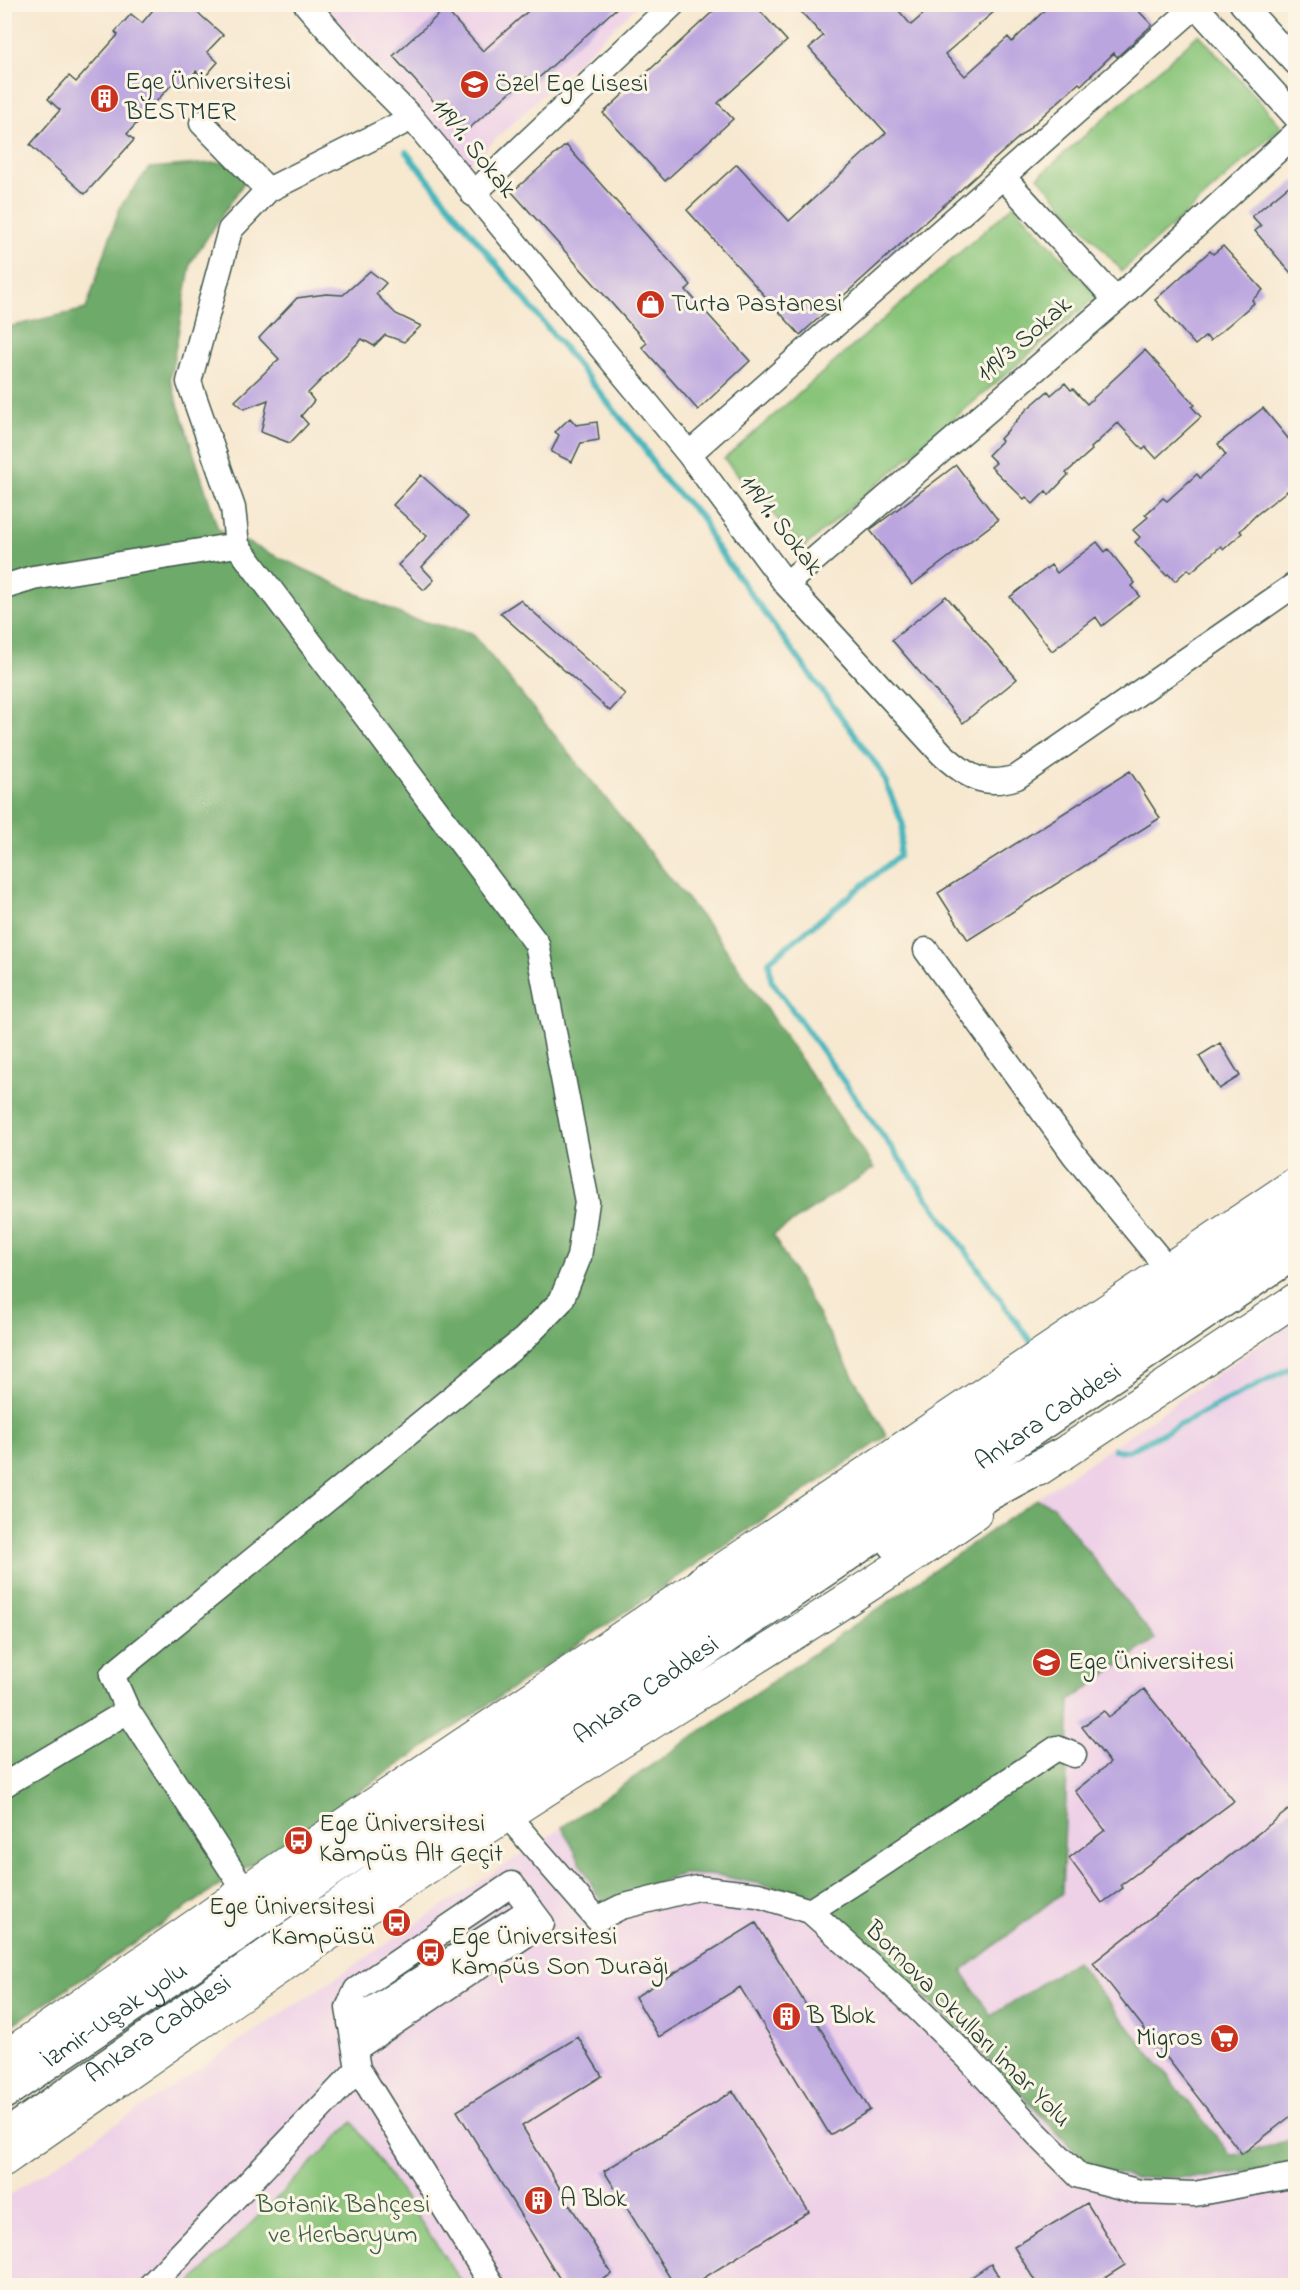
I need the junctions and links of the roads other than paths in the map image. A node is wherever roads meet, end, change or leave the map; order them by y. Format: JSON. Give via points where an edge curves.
{"nodes":[{"id":1,"x":306,"y":4,"type":"edge"},
{"id":2,"x":673,"y":4,"type":"edge"},
{"id":3,"x":1242,"y":4,"type":"edge"},
{"id":4,"x":1196,"y":5,"type":"edge"},
{"id":5,"x":1296,"y":63,"type":"edge"},
{"id":6,"x":1296,"y":117,"type":"edge"},
{"id":7,"x":412,"y":118,"type":"junction"},
{"id":8,"x":202,"y":123,"type":"dead end"},
{"id":9,"x":1296,"y":133,"type":"edge"},
{"id":10,"x":1004,"y":178,"type":"junction"},
{"id":11,"x":268,"y":190,"type":"junction"},
{"id":12,"x":473,"y":194,"type":"junction"},
{"id":13,"x":1116,"y":300,"type":"junction"},
{"id":14,"x":689,"y":454,"type":"junction"},
{"id":15,"x":237,"y":545,"type":"junction"},
{"id":16,"x":786,"y":584,"type":"junction"},
{"id":17,"x":1296,"y":584,"type":"edge"},
{"id":18,"x":4,"y":587,"type":"edge"},
{"id":19,"x":926,"y":950,"type":"dead end"},
{"id":20,"x":1296,"y":1183,"type":"edge"},
{"id":21,"x":1296,"y":1215,"type":"edge"},
{"id":22,"x":1296,"y":1251,"type":"edge"},
{"id":23,"x":1167,"y":1268,"type":"junction"},
{"id":24,"x":1290,"y":1308,"type":"edge"},
{"id":25,"x":1059,"y":1456,"type":"junction"},
{"id":26,"x":706,"y":1579,"type":"junction"},
{"id":27,"x":735,"y":1630,"type":"junction"},
{"id":28,"x":585,"y":1697,"type":"junction"},
{"id":29,"x":128,"y":1711,"type":"junction"},
{"id":30,"x":1074,"y":1755,"type":"dead end"},
{"id":31,"x":4,"y":1785,"type":"edge"},
{"id":32,"x":507,"y":1815,"type":"junction"},
{"id":33,"x":245,"y":1891,"type":"junction"},
{"id":34,"x":810,"y":1911,"type":"junction"},
{"id":35,"x":4,"y":2058,"type":"edge"},
{"id":36,"x":357,"y":2059,"type":"junction"},
{"id":37,"x":4,"y":2092,"type":"edge"},
{"id":38,"x":4,"y":2138,"type":"edge"},
{"id":39,"x":4,"y":2160,"type":"edge"},
{"id":40,"x":1296,"y":2175,"type":"edge"},
{"id":41,"x":150,"y":2286,"type":"edge"},
{"id":42,"x":492,"y":2286,"type":"edge"}],
"edges":[{"from":1,"to":7,"type":"street","name":"119/1. Sokak"},
{"from":2,"to":12,"type":"street"},
{"from":3,"to":5,"type":"street"},
{"from":4,"to":6,"type":"street"},
{"from":4,"to":10,"type":"street"},
{"from":7,"to":11,"type":"street"},
{"from":7,"to":12,"type":"street","name":"119/1. Sokak"},
{"from":8,"to":11,"type":"street"},
{"from":9,"to":13,"type":"street","name":"119/3 Sokak"},
{"from":10,"to":13,"type":"street"},
{"from":10,"to":14,"type":"street"},
{"from":11,"to":15,"type":"street","via":[[230,230],[189,382],[233,508]]},
{"from":12,"to":14,"type":"street","name":"119/1. Sokak"},
{"from":13,"to":16,"type":"street","name":"119/3 Sokak"},
{"from":14,"to":16,"type":"street","name":"119/1. Sokak"},
{"from":15,"to":18,"type":"street","via":[[33,578]]},
{"from":15,"to":29,"type":"street","via":[[537,944],[587,1202],[579,1257],[561,1301],[524,1339],[112,1676]]},
{"from":16,"to":17,"type":"street","name":"119/1. Sokak","via":[[942,754],[962,772],[1001,782],[1017,777]]},
{"from":19,"to":23,"type":"street","via":[[1075,1156]]},
{"from":20,"to":23,"type":"main road"},
{"from":21,"to":28,"type":"highway","name":"Ankara Caddesi"},
{"from":22,"to":27,"type":"highway","name":"Ankara Caddesi"},
{"from":23,"to":26,"type":"main road"},
{"from":24,"to":25,"type":"main road","name":"Ankara Caddesi"},
{"from":25,"to":27,"type":"highway"},
{"from":25,"to":32,"type":"main road","name":"Ankara Caddesi","via":[[881,1580]]},
{"from":26,"to":28,"type":"highway"},
{"from":26,"to":33,"type":"main road"},
{"from":27,"to":38,"type":"highway","name":"Ankara Caddesi"},
{"from":28,"to":37,"type":"highway","name":"İzmir-Uşak yolu"},
{"from":29,"to":31,"type":"street"},
{"from":29,"to":33,"type":"street"},
{"from":30,"to":34,"type":"street","via":[[1057,1748]]},
{"from":32,"to":34,"type":"street","name":"Bornova Okulları İmar Yolu","via":[[597,1919],[621,1907],[697,1888],[758,1895]]},
{"from":32,"to":39,"type":"main road","name":"Ankara Caddesi"},
{"from":33,"to":35,"type":"main road"},
{"from":34,"to":40,"type":"street","name":"Bornova Okulları İmar Yolu","via":[[921,2011],[1079,2176],[1140,2192],[1194,2194]]},
{"from":36,"to":36,"type":"street","via":[[348,2008],[356,1990],[512,1884],[542,1924]]},
{"from":36,"to":41,"type":"street"},
{"from":36,"to":42,"type":"street"}]}
